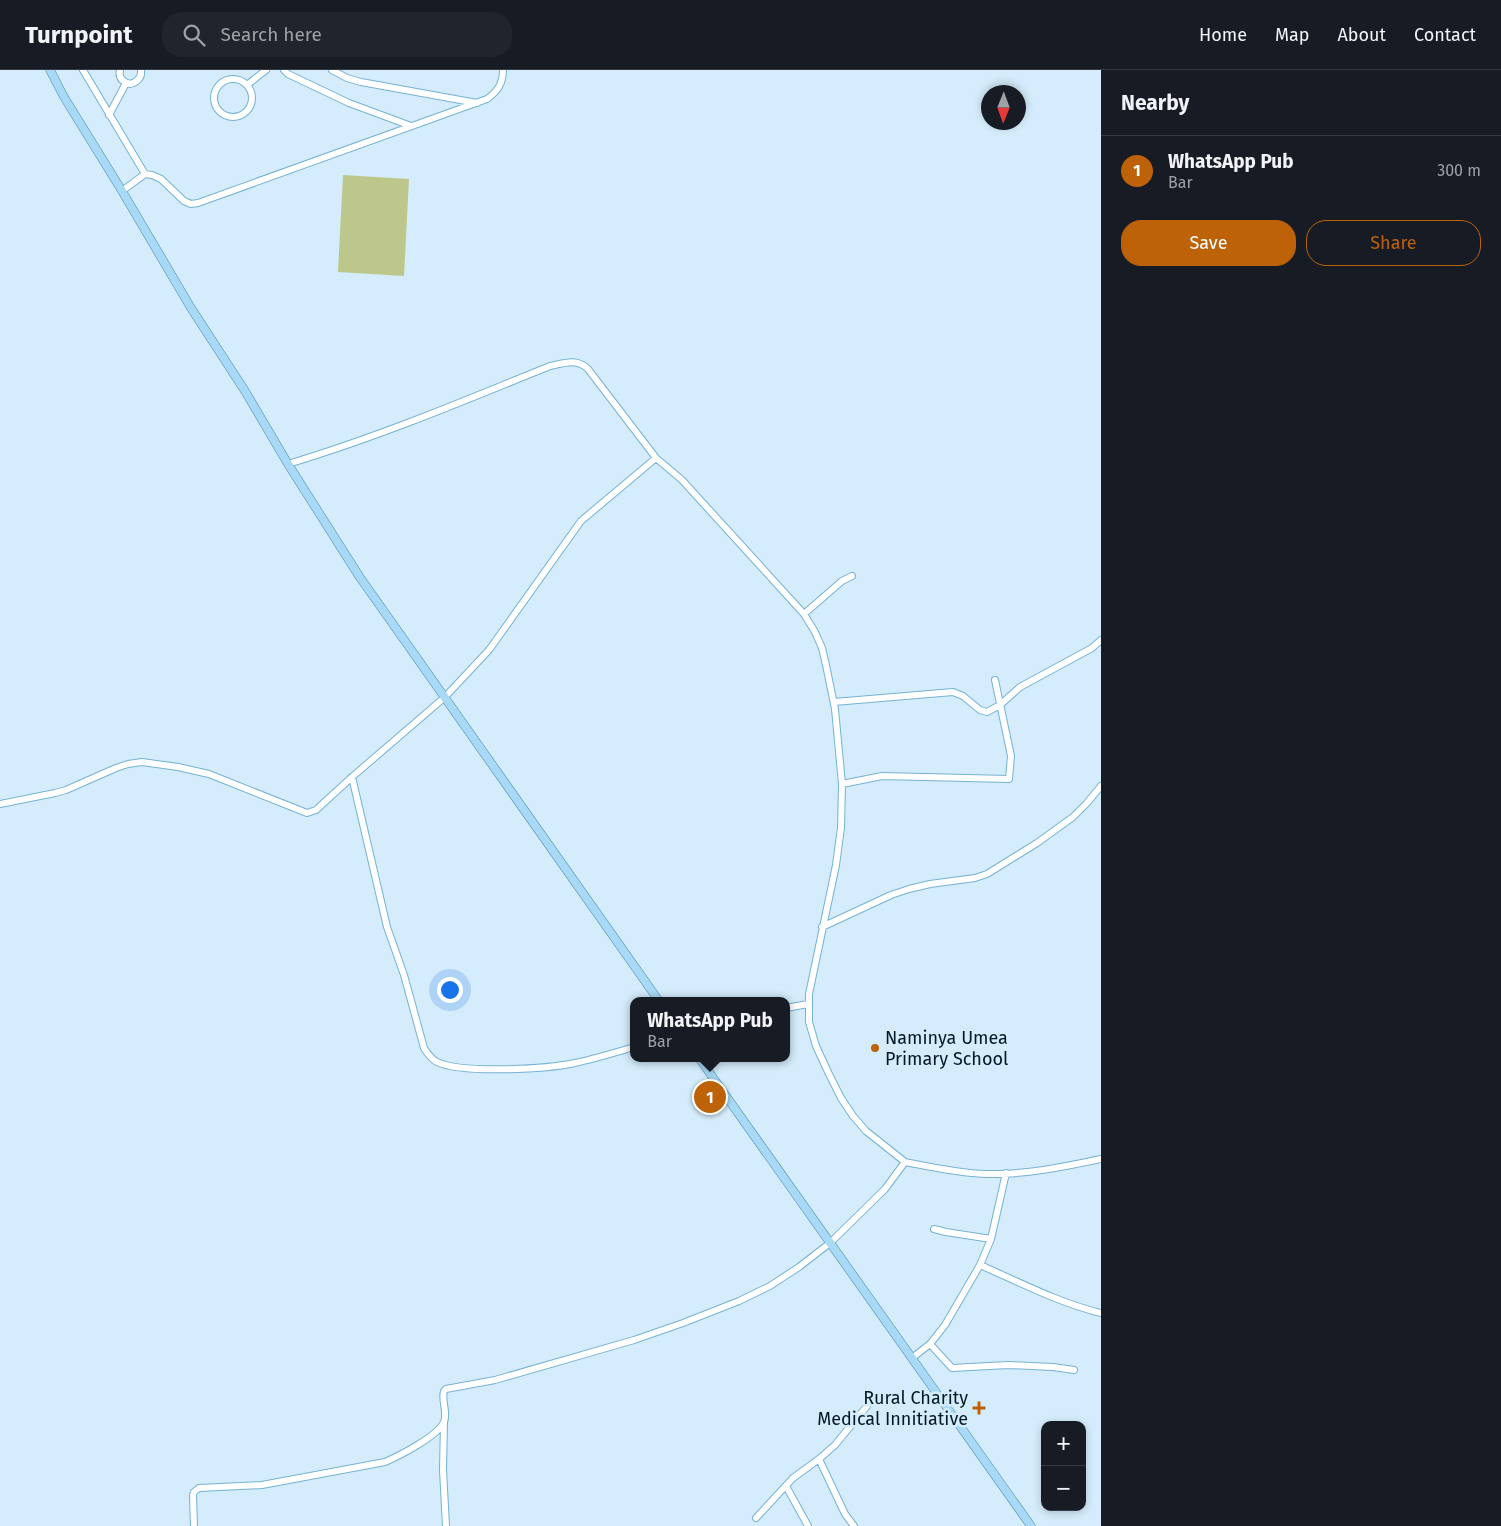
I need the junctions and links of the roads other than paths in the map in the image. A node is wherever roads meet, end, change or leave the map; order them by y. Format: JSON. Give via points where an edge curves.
{"nodes":[{"id":1,"x":50,"y":70,"type":"edge"},
{"id":2,"x":83,"y":70,"type":"edge"},
{"id":3,"x":120,"y":70,"type":"edge"},
{"id":4,"x":141,"y":70,"type":"edge"},
{"id":5,"x":266,"y":70,"type":"edge"},
{"id":6,"x":332,"y":70,"type":"edge"},
{"id":7,"x":503,"y":70,"type":"edge"},
{"id":8,"x":288,"y":71,"type":"edge"},
{"id":9,"x":126,"y":83,"type":"junction"},
{"id":10,"x":247,"y":85,"type":"junction"},
{"id":11,"x":478,"y":103,"type":"junction"},
{"id":12,"x":109,"y":114,"type":"junction"},
{"id":13,"x":411,"y":126,"type":"junction"},
{"id":14,"x":145,"y":174,"type":"junction"},
{"id":15,"x":122,"y":191,"type":"junction"},
{"id":16,"x":656,"y":458,"type":"junction"},
{"id":17,"x":288,"y":464,"type":"junction"},
{"id":18,"x":852,"y":576,"type":"dead end"},
{"id":19,"x":804,"y":614,"type":"junction"},
{"id":20,"x":1101,"y":640,"type":"edge"},
{"id":21,"x":994,"y":680,"type":"dead end"},
{"id":22,"x":445,"y":697,"type":"junction"},
{"id":23,"x":834,"y":702,"type":"junction"},
{"id":24,"x":1000,"y":705,"type":"junction"},
{"id":25,"x":352,"y":776,"type":"junction"},
{"id":26,"x":842,"y":784,"type":"junction"},
{"id":27,"x":1101,"y":786,"type":"edge"},
{"id":28,"x":0,"y":804,"type":"edge"},
{"id":29,"x":822,"y":927,"type":"junction"},
{"id":30,"x":656,"y":997,"type":"edge"},
{"id":31,"x":808,"y":1004,"type":"junction"},
{"id":32,"x":790,"y":1007,"type":"edge"},
{"id":33,"x":630,"y":1048,"type":"edge"},
{"id":34,"x":702,"y":1062,"type":"edge"},
{"id":35,"x":1101,"y":1159,"type":"edge"},
{"id":36,"x":904,"y":1162,"type":"junction"},
{"id":37,"x":1006,"y":1173,"type":"junction"},
{"id":38,"x":934,"y":1229,"type":"dead end"},
{"id":39,"x":991,"y":1238,"type":"junction"},
{"id":40,"x":830,"y":1243,"type":"junction"},
{"id":41,"x":980,"y":1265,"type":"junction"},
{"id":42,"x":1101,"y":1313,"type":"edge"},
{"id":43,"x":930,"y":1344,"type":"junction"},
{"id":44,"x":912,"y":1358,"type":"junction"},
{"id":45,"x":1074,"y":1370,"type":"dead end"},
{"id":46,"x":867,"y":1406,"type":"dead end"},
{"id":47,"x":444,"y":1422,"type":"junction"},
{"id":48,"x":819,"y":1459,"type":"junction"},
{"id":49,"x":786,"y":1486,"type":"junction"},
{"id":50,"x":756,"y":1518,"type":"dead end"},
{"id":51,"x":194,"y":1526,"type":"edge"},
{"id":52,"x":446,"y":1526,"type":"edge"},
{"id":53,"x":808,"y":1526,"type":"edge"},
{"id":54,"x":854,"y":1526,"type":"edge"},
{"id":55,"x":1031,"y":1526,"type":"edge"}],
"edges":[{"from":1,"to":15,"type":"main road"},
{"from":2,"to":12,"type":"street"},
{"from":3,"to":9,"type":"street","via":[[120,76]]},
{"from":4,"to":9,"type":"street","via":[[138,80]]},
{"from":5,"to":10,"type":"street"},
{"from":6,"to":11,"type":"street","via":[[360,82]]},
{"from":7,"to":11,"type":"street","via":[[501,85],[495,94]]},
{"from":8,"to":13,"type":"street","via":[[349,103]]},
{"from":9,"to":12,"type":"street"},
{"from":10,"to":10,"type":"street","via":[[234,79],[220,84],[214,97],[220,111],[233,116],[246,111],[252,98]]},
{"from":11,"to":13,"type":"street"},
{"from":12,"to":14,"type":"street"},
{"from":13,"to":14,"type":"street","via":[[198,203],[184,201],[161,179]]},
{"from":14,"to":15,"type":"street"},
{"from":15,"to":17,"type":"main road"},
{"from":16,"to":17,"type":"street","via":[[588,369],[578,362],[570,362],[550,366],[429,415]]},
{"from":16,"to":19,"type":"street","via":[[682,480]]},
{"from":16,"to":22,"type":"street","via":[[581,521],[489,650]]},
{"from":17,"to":22,"type":"main road","via":[[359,576]]},
{"from":18,"to":19,"type":"street"},
{"from":19,"to":23,"type":"street","via":[[822,648]]},
{"from":20,"to":24,"type":"street","via":[[1020,688]]},
{"from":21,"to":24,"type":"street"},
{"from":22,"to":25,"type":"street"},
{"from":22,"to":30,"type":"main road"},
{"from":23,"to":24,"type":"street","via":[[953,692],[987,712]]},
{"from":23,"to":26,"type":"street"},
{"from":24,"to":26,"type":"street","via":[[1010,756],[1009,779],[882,776]]},
{"from":25,"to":28,"type":"street","via":[[316,810],[307,813],[209,774],[142,762],[116,768],[66,790]]},
{"from":25,"to":33,"type":"street","via":[[386,927],[404,975],[424,1048],[430,1058],[449,1066],[526,1068],[573,1064]]},
{"from":26,"to":29,"type":"street","via":[[838,855]]},
{"from":27,"to":29,"type":"street","via":[[1073,817],[987,874],[909,889]]},
{"from":29,"to":31,"type":"street"},
{"from":31,"to":32,"type":"street"},
{"from":31,"to":36,"type":"street","via":[[816,1046],[841,1098],[866,1131]]},
{"from":34,"to":40,"type":"main road"},
{"from":35,"to":37,"type":"street"},
{"from":36,"to":37,"type":"street","via":[[985,1174]]},
{"from":36,"to":40,"type":"street","via":[[885,1189]]},
{"from":37,"to":39,"type":"street"},
{"from":38,"to":39,"type":"street"},
{"from":39,"to":41,"type":"street"},
{"from":40,"to":44,"type":"main road"},
{"from":40,"to":47,"type":"street","via":[[770,1286],[683,1324],[495,1380],[446,1390],[443,1396]]},
{"from":41,"to":42,"type":"street","via":[[1058,1299]]},
{"from":41,"to":43,"type":"street","via":[[949,1320]]},
{"from":43,"to":44,"type":"street"},
{"from":43,"to":45,"type":"street","via":[[952,1368],[1008,1365]]},
{"from":44,"to":55,"type":"main road"},
{"from":46,"to":48,"type":"street"},
{"from":47,"to":51,"type":"street","via":[[432,1435],[385,1462],[262,1485],[199,1488],[193,1495]]},
{"from":47,"to":52,"type":"street"},
{"from":48,"to":49,"type":"street"},
{"from":48,"to":54,"type":"street"},
{"from":49,"to":50,"type":"street"},
{"from":49,"to":53,"type":"street"}]}
